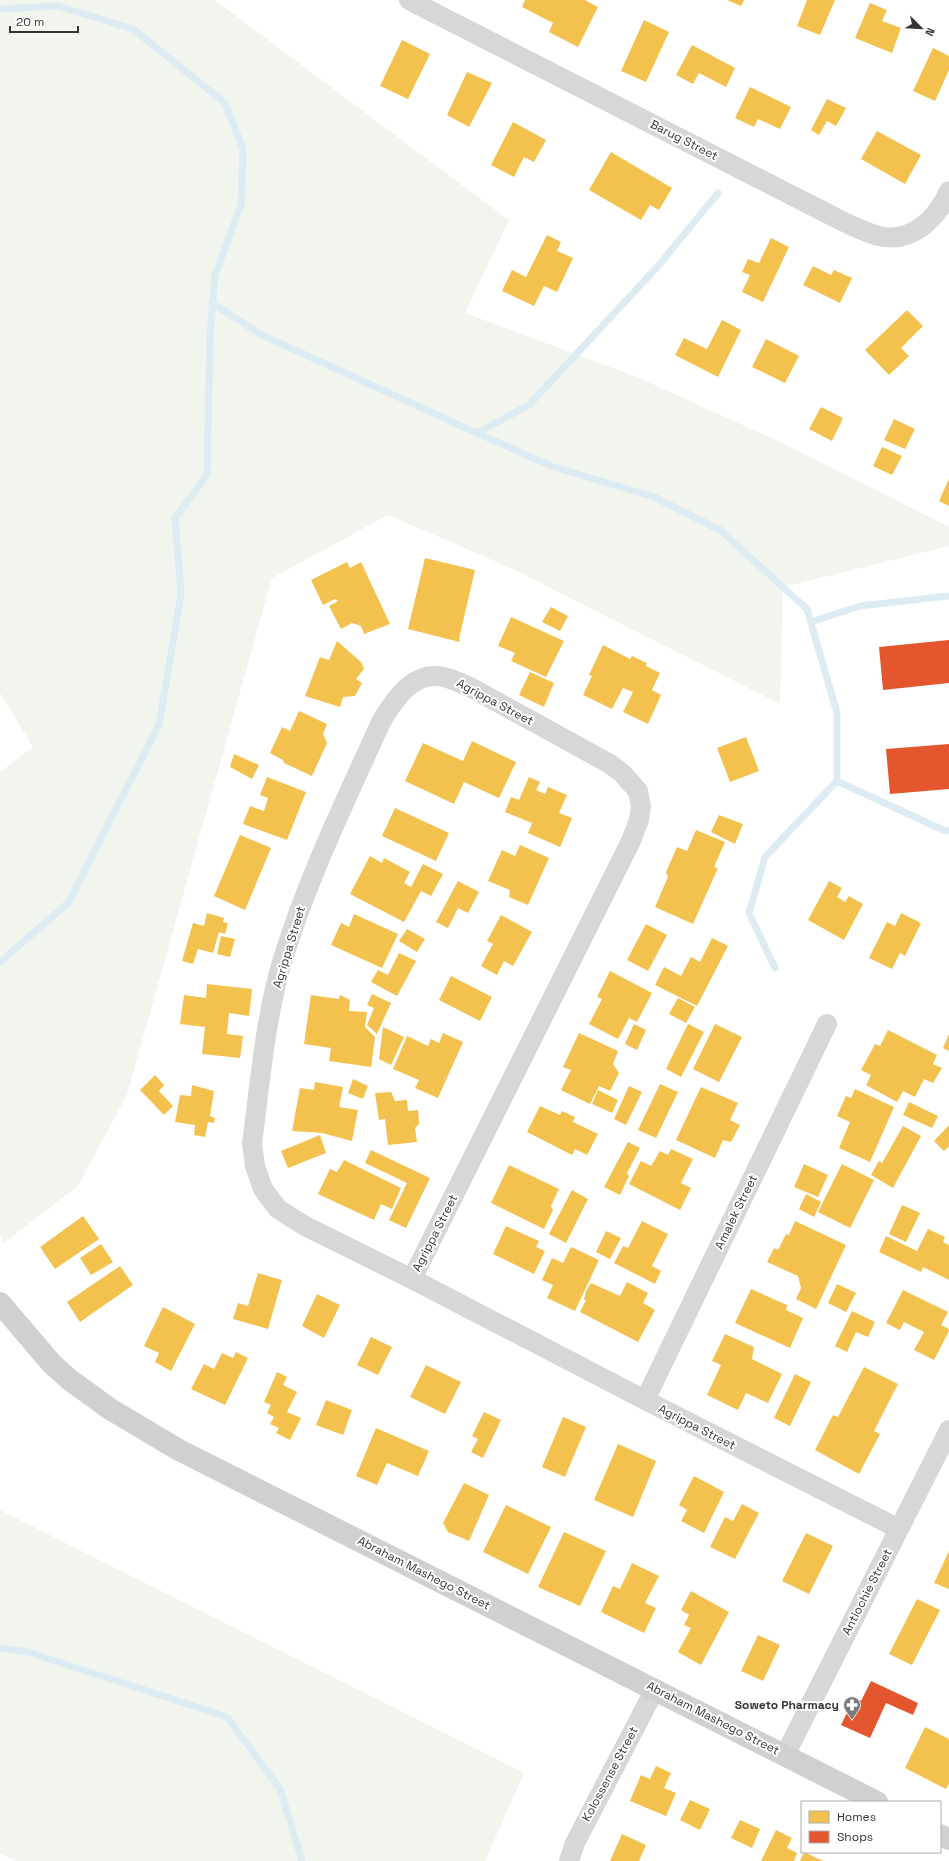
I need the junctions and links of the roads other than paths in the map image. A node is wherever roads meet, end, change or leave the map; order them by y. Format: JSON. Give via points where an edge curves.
{"nodes":[{"id":1,"x":409,"y":0,"type":"edge"},
{"id":2,"x":949,"y":191,"type":"edge"},
{"id":3,"x":826,"y":1024,"type":"dead end"},
{"id":4,"x":412,"y":1279,"type":"junction"},
{"id":5,"x":0,"y":1303,"type":"edge"},
{"id":6,"x":644,"y":1400,"type":"junction"},
{"id":7,"x":949,"y":1430,"type":"edge"},
{"id":8,"x":899,"y":1529,"type":"junction"},
{"id":9,"x":655,"y":1689,"type":"junction"},
{"id":10,"x":785,"y":1755,"type":"junction"},
{"id":11,"x":875,"y":1801,"type":"edge"},
{"id":12,"x":569,"y":1861,"type":"edge"}],
"edges":[{"from":1,"to":2,"type":"street","name":"Barug Street","via":[[850,224],[880,236],[910,234],[926,225],[939,210]]},
{"from":3,"to":6,"type":"street","name":"Amalek Street"},
{"from":4,"to":4,"type":"street","name":"Agrippa Street","via":[[305,1226],[278,1209],[263,1189],[255,1166],[252,1143],[272,1002],[296,919],[321,856],[381,722],[392,703],[410,683],[430,676],[446,677],[470,687],[610,764],[632,782],[638,791],[640,806],[639,820],[631,841]]},
{"from":4,"to":6,"type":"street","name":"Agrippa Street"},
{"from":5,"to":9,"type":"main road","name":"Abraham Mashego Street","via":[[52,1364],[70,1380],[110,1409],[179,1450]]},
{"from":6,"to":8,"type":"street","name":"Agrippa Street"},
{"from":7,"to":8,"type":"street","name":"Antiochie Street"},
{"from":8,"to":10,"type":"street","name":"Antiochie Street"},
{"from":9,"to":10,"type":"main road","name":"Abraham Mashego Street"},
{"from":9,"to":12,"type":"street","name":"Kolossense Street","via":[[575,1843]]},
{"from":10,"to":11,"type":"main road","name":"Abraham Mashego Street"}]}
